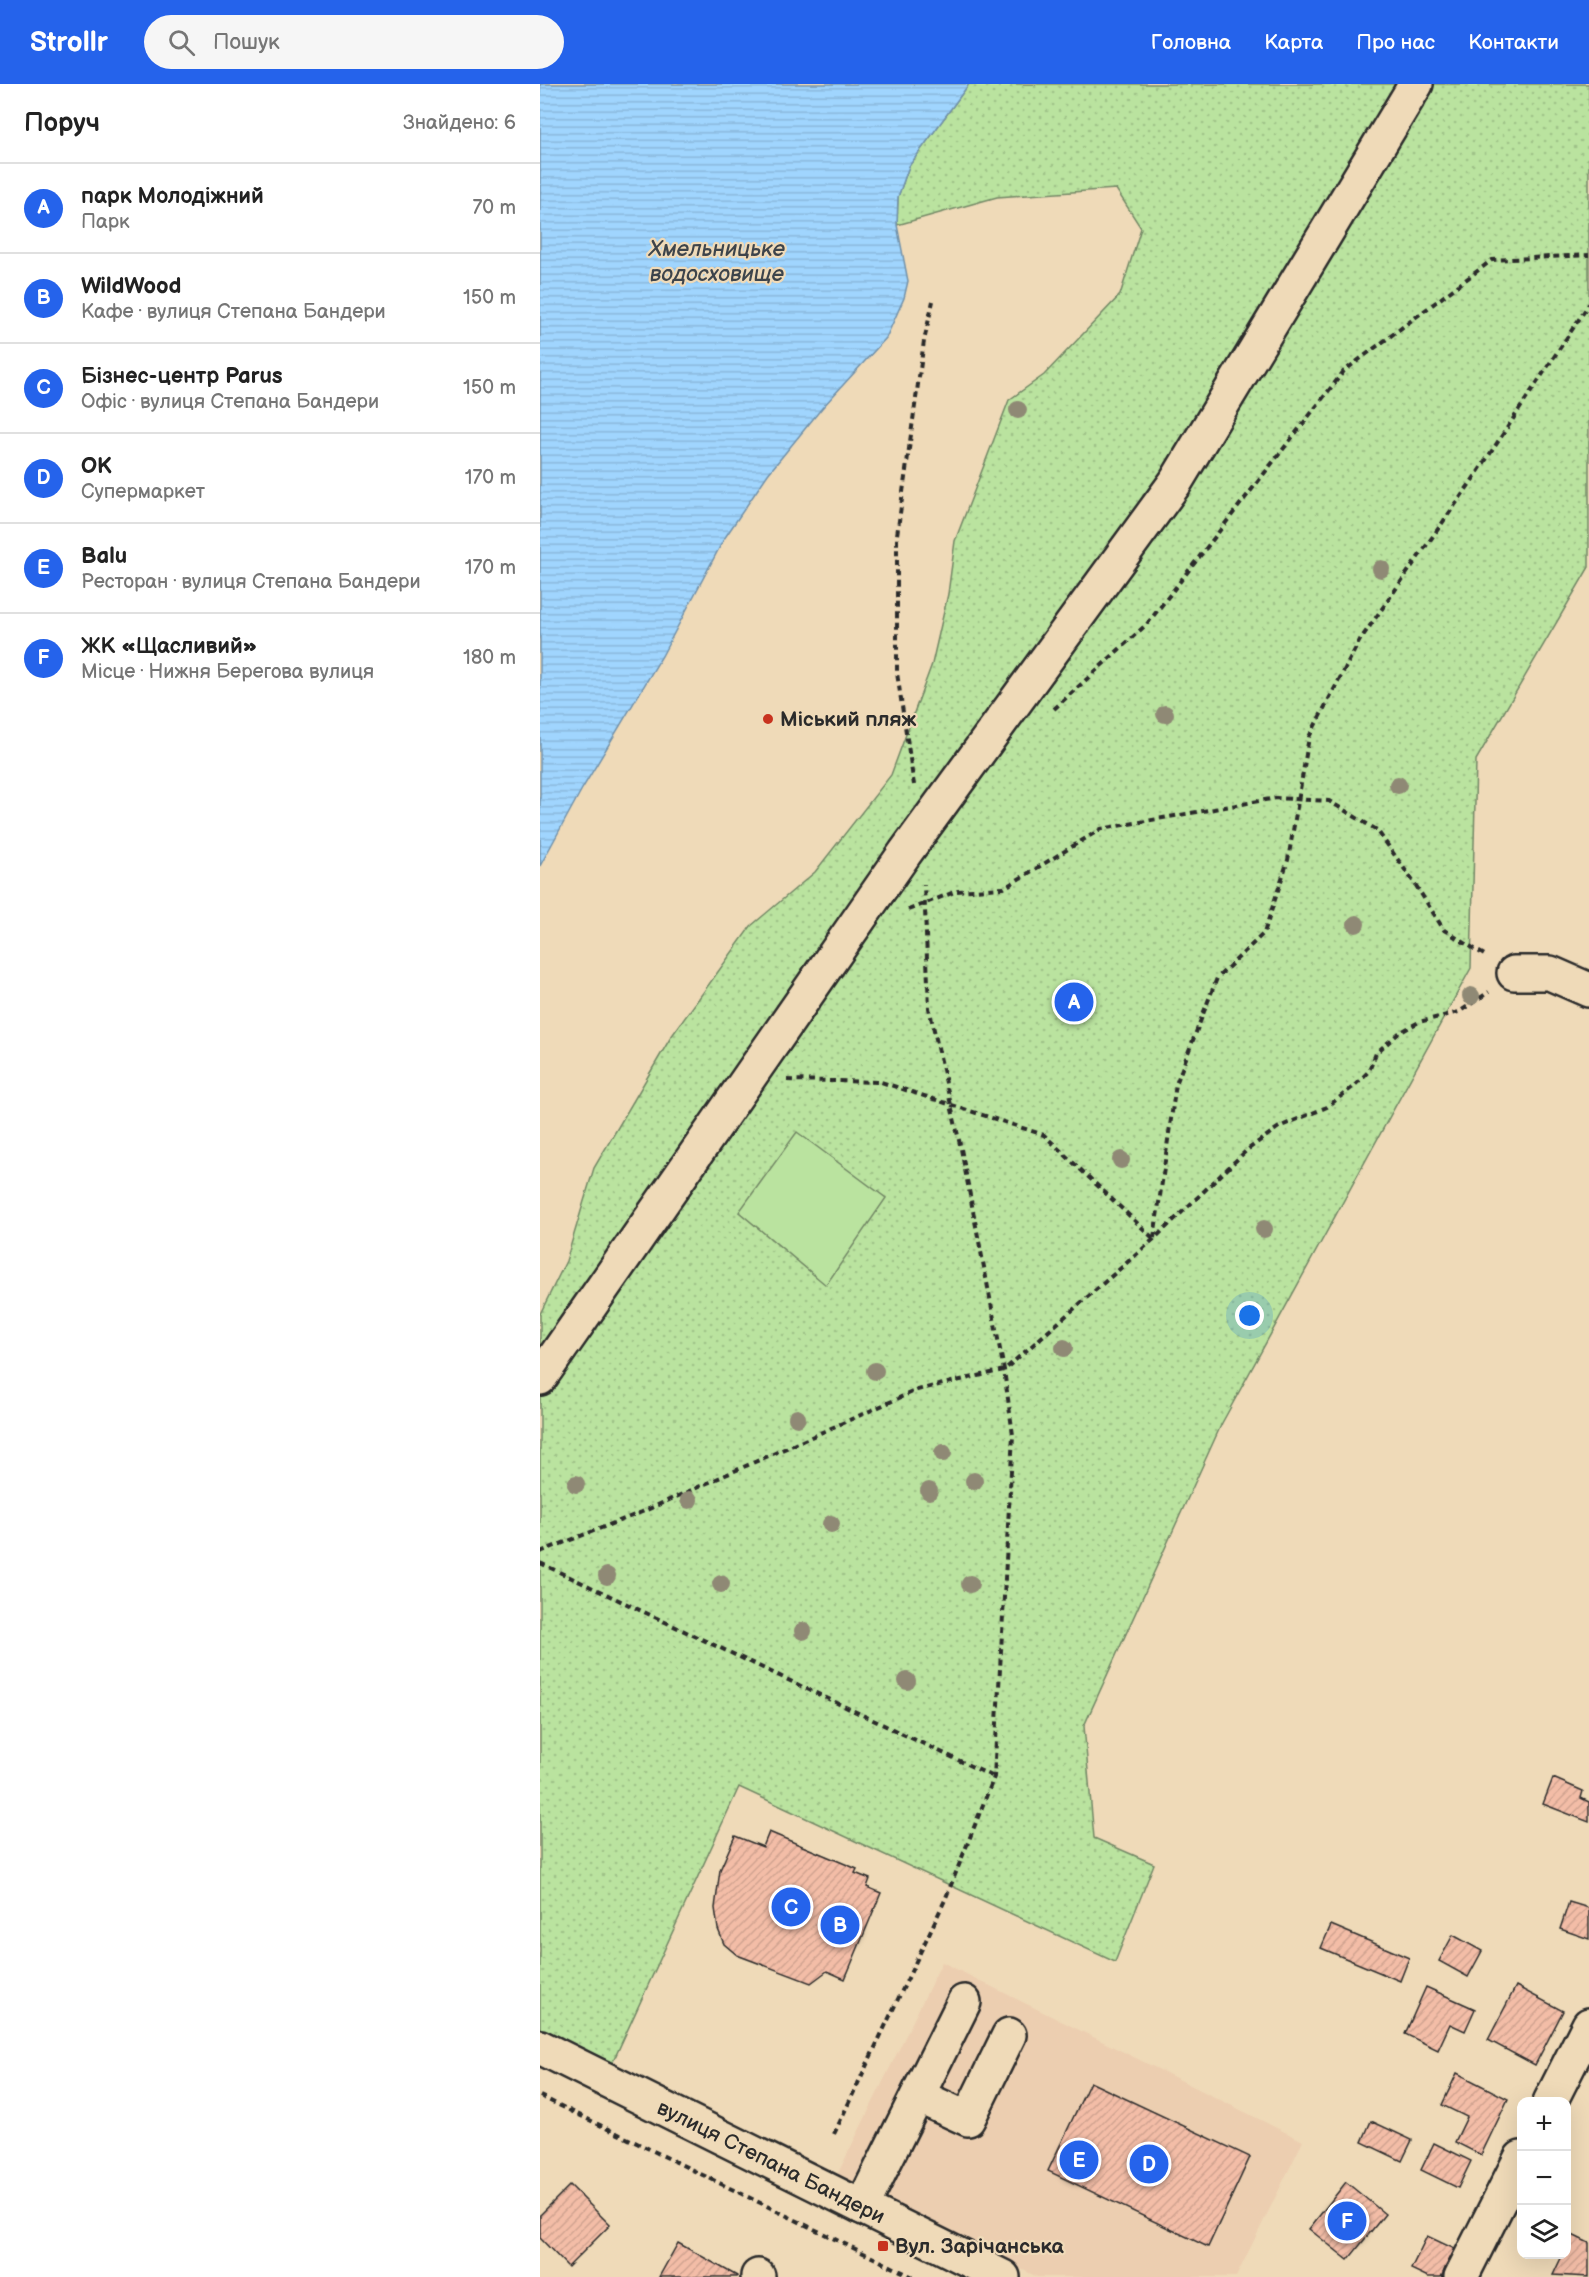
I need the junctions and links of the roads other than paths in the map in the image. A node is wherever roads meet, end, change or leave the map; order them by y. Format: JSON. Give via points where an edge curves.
{"nodes":[{"id":1,"x":1416,"y":84,"type":"edge"},
{"id":2,"x":1514,"y":973,"type":"road end"},
{"id":3,"x":1589,"y":990,"type":"edge"},
{"id":4,"x":540,"y":1378,"type":"edge"},
{"id":5,"x":964,"y":2002,"type":"dead end"},
{"id":6,"x":1589,"y":2025,"type":"edge"},
{"id":7,"x":1009,"y":2035,"type":"dead end"},
{"id":8,"x":540,"y":2047,"type":"edge"},
{"id":9,"x":918,"y":2096,"type":"junction"},
{"id":10,"x":1553,"y":2097,"type":"edge"},
{"id":11,"x":1517,"y":2166,"type":"edge"},
{"id":12,"x":862,"y":2207,"type":"junction"},
{"id":13,"x":1003,"y":2277,"type":"edge"},
{"id":14,"x":1461,"y":2277,"type":"edge"}],
"edges":[{"from":1,"to":4,"type":"street","via":[[1175,483],[921,831]]},
{"from":2,"to":3,"type":"street","via":[[1550,973]]},
{"from":5,"to":9,"type":"street"},
{"from":6,"to":10,"type":"street"},
{"from":7,"to":9,"type":"street","via":[[968,2119]]},
{"from":8,"to":12,"type":"street","name":"вулиця Степана Бандери"},
{"from":9,"to":12,"type":"street"},
{"from":11,"to":14,"type":"street"},
{"from":12,"to":13,"type":"street","name":"вулиця Степана Бандери"}]}
